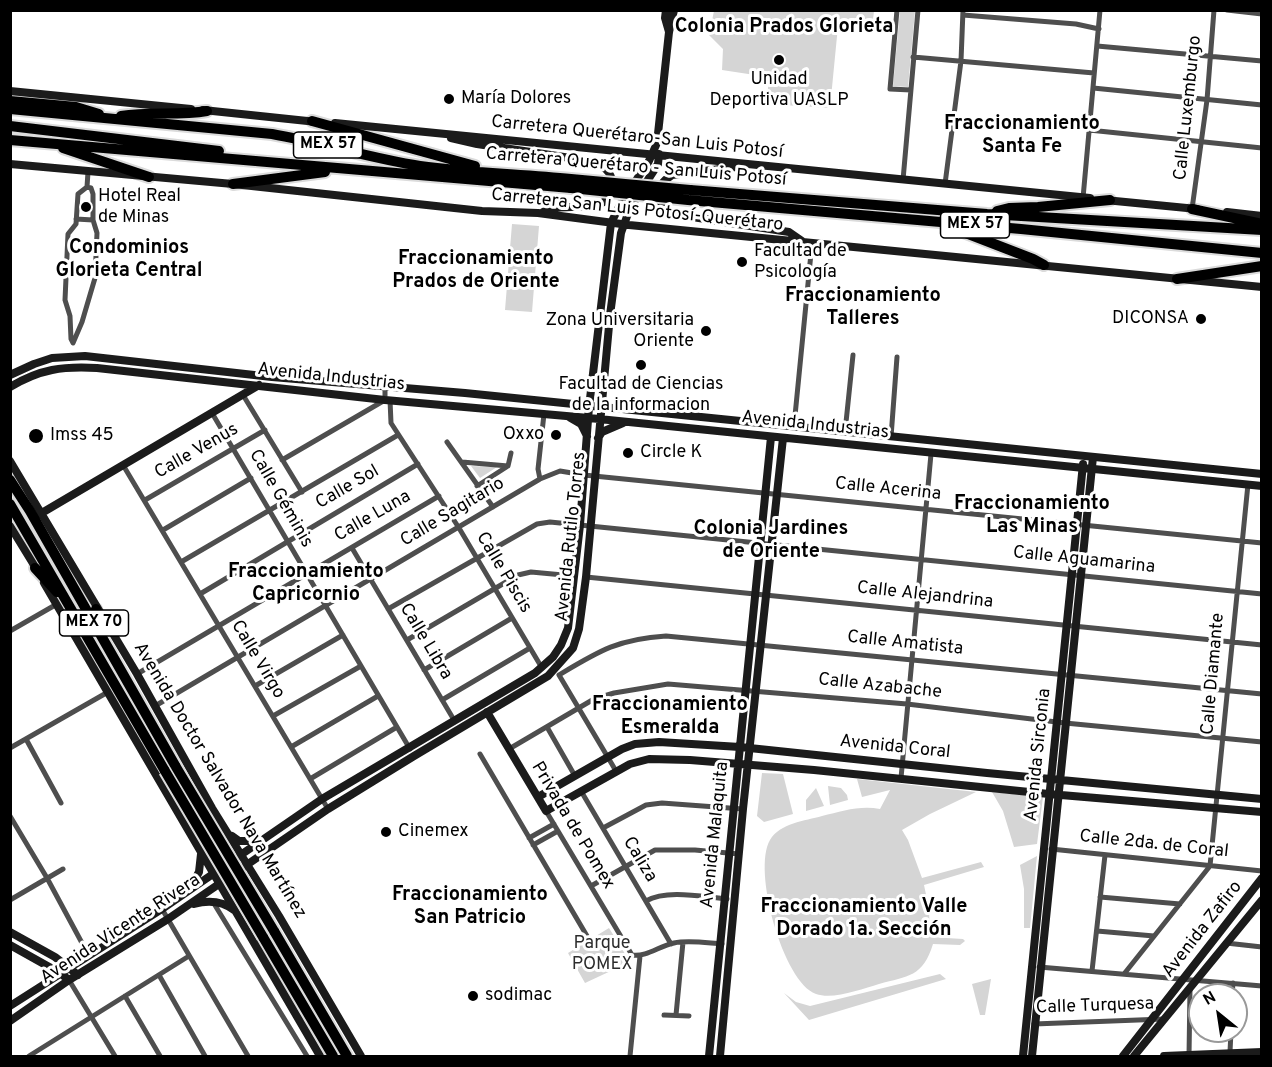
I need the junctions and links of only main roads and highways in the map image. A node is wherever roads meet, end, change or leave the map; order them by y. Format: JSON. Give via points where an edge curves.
{"nodes":[{"id":1,"x":669,"y":14,"type":"edge"},
{"id":2,"x":10,"y":91,"type":"edge"},
{"id":3,"x":10,"y":101,"type":"edge"},
{"id":4,"x":10,"y":109,"type":"edge"},
{"id":5,"x":207,"y":111,"type":"junction"},
{"id":6,"x":105,"y":119,"type":"junction"},
{"id":7,"x":312,"y":121,"type":"junction"},
{"id":8,"x":14,"y":127,"type":"edge"},
{"id":9,"x":443,"y":134,"type":"junction"},
{"id":10,"x":10,"y":140,"type":"edge"},
{"id":11,"x":46,"y":142,"type":"junction"},
{"id":12,"x":656,"y":156,"type":"junction"},
{"id":13,"x":268,"y":162,"type":"junction"},
{"id":14,"x":10,"y":164,"type":"edge"},
{"id":15,"x":750,"y":164,"type":"junction"},
{"id":16,"x":348,"y":169,"type":"junction"},
{"id":17,"x":501,"y":173,"type":"junction"},
{"id":18,"x":149,"y":177,"type":"junction"},
{"id":19,"x":571,"y":183,"type":"junction"},
{"id":20,"x":233,"y":184,"type":"junction"},
{"id":21,"x":689,"y":195,"type":"junction"},
{"id":22,"x":1110,"y":200,"type":"junction"},
{"id":23,"x":1192,"y":209,"type":"junction"},
{"id":24,"x":538,"y":213,"type":"junction"},
{"id":25,"x":987,"y":214,"type":"junction"},
{"id":26,"x":1262,"y":216,"type":"edge"},
{"id":27,"x":934,"y":221,"type":"junction"},
{"id":28,"x":611,"y":223,"type":"junction"},
{"id":29,"x":623,"y":224,"type":"junction"},
{"id":30,"x":1262,"y":224,"type":"edge"},
{"id":31,"x":1262,"y":230,"type":"edge"},
{"id":32,"x":808,"y":242,"type":"junction"},
{"id":33,"x":1262,"y":253,"type":"edge"},
{"id":34,"x":1044,"y":265,"type":"junction"},
{"id":35,"x":1262,"y":266,"type":"edge"},
{"id":36,"x":1177,"y":279,"type":"junction"},
{"id":37,"x":1262,"y":287,"type":"edge"},
{"id":38,"x":154,"y":363,"type":"junction"},
{"id":39,"x":128,"y":371,"type":"junction"},
{"id":40,"x":10,"y":375,"type":"edge"},
{"id":41,"x":272,"y":377,"type":"junction"},
{"id":42,"x":288,"y":378,"type":"junction"},
{"id":43,"x":258,"y":386,"type":"junction"},
{"id":44,"x":10,"y":387,"type":"edge"},
{"id":45,"x":286,"y":389,"type":"junction"},
{"id":46,"x":589,"y":407,"type":"junction"},
{"id":47,"x":601,"y":408,"type":"junction"},
{"id":48,"x":567,"y":416,"type":"junction"},
{"id":49,"x":589,"y":418,"type":"junction"},
{"id":50,"x":600,"y":419,"type":"junction"},
{"id":51,"x":627,"y":422,"type":"junction"},
{"id":52,"x":587,"y":436,"type":"junction"},
{"id":53,"x":771,"y":437,"type":"junction"},
{"id":54,"x":783,"y":438,"type":"junction"},
{"id":55,"x":597,"y":439,"type":"junction"},
{"id":56,"x":1088,"y":457,"type":"junction"},
{"id":57,"x":10,"y":461,"type":"edge"},
{"id":58,"x":1087,"y":468,"type":"junction"},
{"id":59,"x":10,"y":473,"type":"edge"},
{"id":60,"x":1262,"y":474,"type":"edge"},
{"id":61,"x":10,"y":480,"type":"edge"},
{"id":62,"x":1262,"y":486,"type":"edge"},
{"id":63,"x":30,"y":496,"type":"junction"},
{"id":64,"x":10,"y":504,"type":"edge"},
{"id":65,"x":40,"y":514,"type":"junction"},
{"id":66,"x":12,"y":530,"type":"edge"},
{"id":67,"x":35,"y":568,"type":"junction"},
{"id":68,"x":96,"y":609,"type":"junction"},
{"id":69,"x":74,"y":613,"type":"junction"},
{"id":70,"x":487,"y":712,"type":"junction"},
{"id":71,"x":1061,"y":722,"type":"junction"},
{"id":72,"x":153,"y":725,"type":"junction"},
{"id":73,"x":740,"y":747,"type":"junction"},
{"id":74,"x":750,"y":748,"type":"junction"},
{"id":75,"x":814,"y":755,"type":"junction"},
{"id":76,"x":739,"y":764,"type":"junction"},
{"id":77,"x":749,"y":764,"type":"junction"},
{"id":78,"x":170,"y":769,"type":"junction"},
{"id":79,"x":814,"y":770,"type":"junction"},
{"id":80,"x":1051,"y":779,"type":"junction"},
{"id":81,"x":1060,"y":780,"type":"junction"},
{"id":82,"x":1049,"y":794,"type":"junction"},
{"id":83,"x":1059,"y":794,"type":"junction"},
{"id":84,"x":538,"y":797,"type":"junction"},
{"id":85,"x":1262,"y":799,"type":"edge"},
{"id":86,"x":546,"y":811,"type":"joint"},
{"id":87,"x":1262,"y":812,"type":"edge"},
{"id":88,"x":227,"y":832,"type":"junction"},
{"id":89,"x":262,"y":841,"type":"junction"},
{"id":90,"x":1048,"y":849,"type":"junction"},
{"id":91,"x":200,"y":851,"type":"junction"},
{"id":92,"x":242,"y":855,"type":"junction"},
{"id":93,"x":248,"y":863,"type":"junction"},
{"id":94,"x":214,"y":874,"type":"junction"},
{"id":95,"x":1262,"y":878,"type":"edge"},
{"id":96,"x":219,"y":883,"type":"junction"},
{"id":97,"x":190,"y":888,"type":"junction"},
{"id":98,"x":1262,"y":900,"type":"edge"},
{"id":99,"x":188,"y":905,"type":"junction"},
{"id":100,"x":1258,"y":908,"type":"edge"},
{"id":101,"x":235,"y":910,"type":"junction"},
{"id":102,"x":10,"y":932,"type":"edge"},
{"id":103,"x":10,"y":945,"type":"edge"},
{"id":104,"x":55,"y":957,"type":"junction"},
{"id":105,"x":49,"y":966,"type":"junction"},
{"id":106,"x":70,"y":967,"type":"junction"},
{"id":107,"x":60,"y":973,"type":"junction"},
{"id":108,"x":78,"y":975,"type":"junction"},
{"id":109,"x":69,"y":980,"type":"junction"},
{"id":110,"x":10,"y":1006,"type":"edge"},
{"id":111,"x":10,"y":1020,"type":"edge"},
{"id":112,"x":1031,"y":1024,"type":"junction"},
{"id":113,"x":1262,"y":1052,"type":"edge"},
{"id":114,"x":1189,"y":1055,"type":"edge"},
{"id":115,"x":320,"y":1056,"type":"edge"},
{"id":116,"x":333,"y":1056,"type":"edge"},
{"id":117,"x":347,"y":1056,"type":"edge"},
{"id":118,"x":362,"y":1056,"type":"edge"},
{"id":119,"x":709,"y":1056,"type":"edge"},
{"id":120,"x":720,"y":1056,"type":"edge"},
{"id":121,"x":1023,"y":1056,"type":"edge"},
{"id":122,"x":1032,"y":1056,"type":"edge"},
{"id":123,"x":1123,"y":1056,"type":"edge"},
{"id":124,"x":1134,"y":1056,"type":"edge"},
{"id":125,"x":1164,"y":1056,"type":"edge"}],
"edges":[{"from":1,"to":12,"type":"main road"},
{"from":2,"to":5,"type":"main road","name":"Carretera Querétaro-San Luis Potosí"},
{"from":3,"to":6,"type":"highway","via":[[83,109]]},
{"from":4,"to":6,"type":"highway","name":"Carretera Querétaro - San Luis Potosí","number":"MEX 57"},
{"from":5,"to":6,"type":"highway"},
{"from":5,"to":7,"type":"main road","name":"Carretera Querétaro-San Luis Potosí"},
{"from":6,"to":17,"type":"highway","name":"Carretera Querétaro - San Luis Potosí","number":"MEX 57","via":[[272,134],[423,166]]},
{"from":7,"to":9,"type":"main road","name":"Carretera Querétaro-San Luis Potosí"},
{"from":7,"to":17,"type":"highway"},
{"from":8,"to":13,"type":"highway","via":[[253,155]]},
{"from":9,"to":12,"type":"main road","name":"Carretera Querétaro-San Luis Potosí"},
{"from":9,"to":24,"type":"main road","via":[[456,141],[584,160],[611,174],[614,187],[608,199],[596,206]]},
{"from":10,"to":11,"type":"highway","name":"Carretera Querétaro - San Luis Potosí","number":"MEX 57"},
{"from":11,"to":13,"type":"highway","name":"Carretera Querétaro - San Luis Potosí","number":"MEX 57"},
{"from":11,"to":18,"type":"highway"},
{"from":12,"to":15,"type":"main road","name":"Carretera Querétaro-San Luis Potosí"},
{"from":12,"to":28,"type":"main road","name":"Avenida Rutilo Torres","via":[[621,202]]},
{"from":12,"to":29,"type":"main road","name":"Avenida Rutilo Torres"},
{"from":13,"to":16,"type":"highway","name":"Carretera Querétaro - San Luis Potosí","number":"MEX 57"},
{"from":14,"to":18,"type":"main road","name":"Carretera San Luis Potosí-Querétaro"},
{"from":15,"to":22,"type":"main road","name":"Carretera Querétaro-San Luis Potosí"},
{"from":15,"to":32,"type":"main road","via":[[672,176],[659,189],[663,207],[673,214],[789,232]]},
{"from":16,"to":19,"type":"highway","name":"Carretera Querétaro - San Luis Potosí","number":"MEX 57"},
{"from":16,"to":20,"type":"highway"},
{"from":17,"to":19,"type":"highway","name":"Carretera Querétaro - San Luis Potosí","number":"MEX 57"},
{"from":18,"to":20,"type":"main road","name":"Carretera San Luis Potosí-Querétaro"},
{"from":19,"to":21,"type":"highway","name":"Carretera Querétaro - San Luis Potosí","number":"MEX 57","bridge":true},
{"from":20,"to":24,"type":"main road","name":"Carretera San Luis Potosí-Querétaro","via":[[482,211]]},
{"from":21,"to":25,"type":"highway","name":"Carretera Querétaro - San Luis Potosí","number":"MEX 57"},
{"from":21,"to":27,"type":"highway","name":"Carretera Querétaro - San Luis Potosí","number":"MEX 57"},
{"from":22,"to":23,"type":"main road","name":"Carretera Querétaro-San Luis Potosí"},
{"from":22,"to":25,"type":"highway","via":[[1009,208]]},
{"from":23,"to":26,"type":"main road","name":"Carretera Querétaro-San Luis Potosí"},
{"from":23,"to":30,"type":"highway"},
{"from":24,"to":28,"type":"main road","name":"Carretera San Luis Potosí-Querétaro"},
{"from":25,"to":31,"type":"highway","name":"Carretera Querétaro - San Luis Potosí","number":"MEX 57"},
{"from":27,"to":33,"type":"highway","name":"Carretera Querétaro - San Luis Potosí","number":"MEX 57"},
{"from":27,"to":34,"type":"highway"},
{"from":28,"to":29,"type":"main road","name":"Carretera San Luis Potosí-Querétaro"},
{"from":28,"to":46,"type":"main road","name":"Avenida Rutilo Torres"},
{"from":29,"to":32,"type":"main road","name":"Carretera San Luis Potosí-Querétaro"},
{"from":29,"to":47,"type":"main road","name":"Avenida Rutilo Torres"},
{"from":32,"to":34,"type":"main road","name":"Carretera San Luis Potosí-Querétaro"},
{"from":34,"to":36,"type":"main road","name":"Carretera San Luis Potosí-Querétaro"},
{"from":35,"to":36,"type":"highway"},
{"from":36,"to":37,"type":"main road","name":"Carretera San Luis Potosí-Querétaro"},
{"from":38,"to":39,"type":"main road","via":[[147,369]]},
{"from":38,"to":40,"type":"main road","name":"Avenida Industrias","via":[[72,356],[34,363]]},
{"from":38,"to":41,"type":"main road","name":"Avenida Industrias"},
{"from":39,"to":43,"type":"main road","name":"Avenida Industrias"},
{"from":39,"to":44,"type":"main road","name":"Avenida Industrias","via":[[55,369],[41,371]]},
{"from":41,"to":42,"type":"main road","name":"Avenida Industrias"},
{"from":41,"to":43,"type":"main road"},
{"from":42,"to":45,"type":"main road"},
{"from":42,"to":46,"type":"main road","name":"Avenida Industrias"},
{"from":43,"to":45,"type":"main road","name":"Avenida Industrias"},
{"from":43,"to":65,"type":"main road"},
{"from":45,"to":48,"type":"main road","name":"Avenida Industrias"},
{"from":46,"to":47,"type":"main road","name":"Avenida Industrias"},
{"from":46,"to":49,"type":"main road","name":"Avenida Rutilo Torres"},
{"from":47,"to":50,"type":"main road","name":"Avenida Rutilo Torres"},
{"from":47,"to":56,"type":"main road","name":"Avenida Industrias"},
{"from":48,"to":49,"type":"main road","name":"Avenida Industrias"},
{"from":48,"to":52,"type":"main road","via":[[581,424]]},
{"from":49,"to":50,"type":"main road","name":"Avenida Industrias"},
{"from":49,"to":52,"type":"main road","name":"Avenida Rutilo Torres"},
{"from":50,"to":51,"type":"main road","name":"Avenida Industrias"},
{"from":50,"to":55,"type":"main road","name":"Avenida Rutilo Torres"},
{"from":51,"to":53,"type":"main road","name":"Avenida Industrias"},
{"from":51,"to":55,"type":"main road","via":[[612,426]]},
{"from":52,"to":89,"type":"main road","name":"Avenida Rutilo Torres","via":[[568,628],[561,645],[542,668],[322,799]]},
{"from":53,"to":54,"type":"main road","name":"Avenida Industrias"},
{"from":53,"to":73,"type":"main road","name":"Avenida Malaquita"},
{"from":54,"to":58,"type":"main road","name":"Avenida Industrias"},
{"from":54,"to":74,"type":"main road","name":"Avenida Malaquita"},
{"from":55,"to":70,"type":"main road","name":"Avenida Rutilo Torres","via":[[586,577],[573,648],[556,673]]},
{"from":56,"to":58,"type":"main road","name":"Avenida Sirconia"},
{"from":56,"to":60,"type":"main road","name":"Avenida Industrias"},
{"from":57,"to":63,"type":"main road","name":"Avenida Doctor Salvador Nava Martínez"},
{"from":58,"to":62,"type":"main road","name":"Avenida Industrias"},
{"from":58,"to":71,"type":"main road","name":"Avenida Sirconia"},
{"from":59,"to":63,"type":"highway"},
{"from":61,"to":72,"type":"highway","name":"Avenida Doctor Salvador Nava Martínez","number":"MEX 70"},
{"from":63,"to":65,"type":"main road","name":"Avenida Doctor Salvador Nava Martínez"},
{"from":64,"to":69,"type":"highway","name":"Avenida Doctor Salvador Nava Martínez","number":"MEX 70"},
{"from":65,"to":68,"type":"main road","name":"Avenida Doctor Salvador Nava Martínez"},
{"from":66,"to":67,"type":"main road"},
{"from":67,"to":69,"type":"highway"},
{"from":67,"to":91,"type":"main road"},
{"from":68,"to":72,"type":"highway","via":[[100,624],[133,680]]},
{"from":68,"to":88,"type":"main road","name":"Avenida Doctor Salvador Nava Martínez"},
{"from":69,"to":78,"type":"highway","name":"Avenida Doctor Salvador Nava Martínez","number":"MEX 70"},
{"from":70,"to":84,"type":"main road","name":"Privada de Pomex"},
{"from":70,"to":93,"type":"main road","name":"Avenida Rutilo Torres"},
{"from":71,"to":80,"type":"main road","name":"Avenida Sirconia"},
{"from":71,"to":81,"type":"main road","name":"Avenida Sirconia"},
{"from":72,"to":78,"type":"highway","name":"Avenida Doctor Salvador Nava Martínez","number":"MEX 70"},
{"from":73,"to":74,"type":"main road","name":"Avenida Coral"},
{"from":73,"to":76,"type":"main road","name":"Avenida Malaquita"},
{"from":73,"to":84,"type":"main road","name":"Avenida Coral","via":[[635,744]]},
{"from":74,"to":75,"type":"main road","name":"Avenida Coral"},
{"from":74,"to":77,"type":"main road","name":"Avenida Malaquita"},
{"from":75,"to":79,"type":"main road"},
{"from":75,"to":80,"type":"main road","name":"Avenida Coral"},
{"from":76,"to":77,"type":"main road","name":"Avenida Coral"},
{"from":76,"to":86,"type":"main road","name":"Avenida Coral","via":[[649,759],[616,771]]},
{"from":76,"to":119,"type":"main road","name":"Avenida Malaquita"},
{"from":77,"to":79,"type":"main road","name":"Avenida Coral"},
{"from":77,"to":120,"type":"main road","name":"Avenida Malaquita"},
{"from":78,"to":116,"type":"highway","name":"Avenida Doctor Salvador Nava Martínez","number":"MEX 70","bridge":true},
{"from":78,"to":117,"type":"highway","name":"Avenida Doctor Salvador Nava Martínez","number":"MEX 70","bridge":true,"via":[[274,931]]},
{"from":79,"to":82,"type":"main road","name":"Avenida Coral"},
{"from":80,"to":81,"type":"main road","name":"Avenida Coral"},
{"from":80,"to":82,"type":"main road","name":"Avenida Sirconia"},
{"from":81,"to":83,"type":"main road","name":"Avenida Sirconia"},
{"from":81,"to":85,"type":"main road","name":"Avenida Coral"},
{"from":82,"to":83,"type":"main road","name":"Avenida Coral"},
{"from":82,"to":90,"type":"main road","name":"Avenida Sirconia"},
{"from":83,"to":87,"type":"main road","name":"Avenida Coral"},
{"from":83,"to":90,"type":"main road","name":"Avenida Sirconia"},
{"from":84,"to":86,"type":"main road","name":"Privada de Pomex"},
{"from":88,"to":89,"type":"main road","via":[[239,841]]},
{"from":88,"to":91,"type":"main road","via":[[222,847]]},
{"from":88,"to":92,"type":"main road","name":"Avenida Doctor Salvador Nava Martínez"},
{"from":89,"to":92,"type":"main road","name":"Avenida Rutilo Torres"},
{"from":90,"to":112,"type":"main road","name":"Avenida Sirconia"},
{"from":91,"to":94,"type":"main road"},
{"from":91,"to":97,"type":"main road","via":[[199,872]]},
{"from":92,"to":93,"type":"main road","name":"Avenida Doctor Salvador Nava Martínez"},
{"from":92,"to":94,"type":"main road","name":"Avenida Vicente Rivera"},
{"from":93,"to":96,"type":"main road","name":"Avenida Vicente Rivera"},
{"from":93,"to":118,"type":"main road","name":"Avenida Doctor Salvador Nava Martínez"},
{"from":94,"to":96,"type":"main road"},
{"from":94,"to":97,"type":"main road","name":"Avenida Vicente Rivera"},
{"from":95,"to":123,"type":"main road","name":"Avenida Zafiro"},
{"from":96,"to":99,"type":"main road","name":"Avenida Vicente Rivera"},
{"from":96,"to":101,"type":"main road"},
{"from":97,"to":106,"type":"main road","name":"Avenida Vicente Rivera"},
{"from":98,"to":100,"type":"main road","name":"Avenida Zafiro"},
{"from":99,"to":101,"type":"main road","via":[[213,902]]},
{"from":99,"to":108,"type":"main road","name":"Avenida Vicente Rivera"},
{"from":100,"to":124,"type":"main road","name":"Avenida Zafiro"},
{"from":101,"to":115,"type":"main road"},
{"from":102,"to":104,"type":"main road"},
{"from":103,"to":105,"type":"main road"},
{"from":104,"to":105,"type":"main road","via":[[55,963]]},
{"from":104,"to":106,"type":"main road"},
{"from":105,"to":107,"type":"main road"},
{"from":106,"to":107,"type":"main road","name":"Avenida Vicente Rivera"},
{"from":106,"to":108,"type":"main road"},
{"from":107,"to":109,"type":"main road"},
{"from":107,"to":110,"type":"main road","name":"Avenida Vicente Rivera"},
{"from":108,"to":109,"type":"main road","name":"Avenida Vicente Rivera"},
{"from":109,"to":111,"type":"main road","name":"Avenida Vicente Rivera"},
{"from":112,"to":121,"type":"main road","name":"Avenida Sirconia"},
{"from":112,"to":122,"type":"main road","name":"Avenida Sirconia"},
{"from":113,"to":114,"type":"main road"},
{"from":114,"to":125,"type":"main road"}]}
